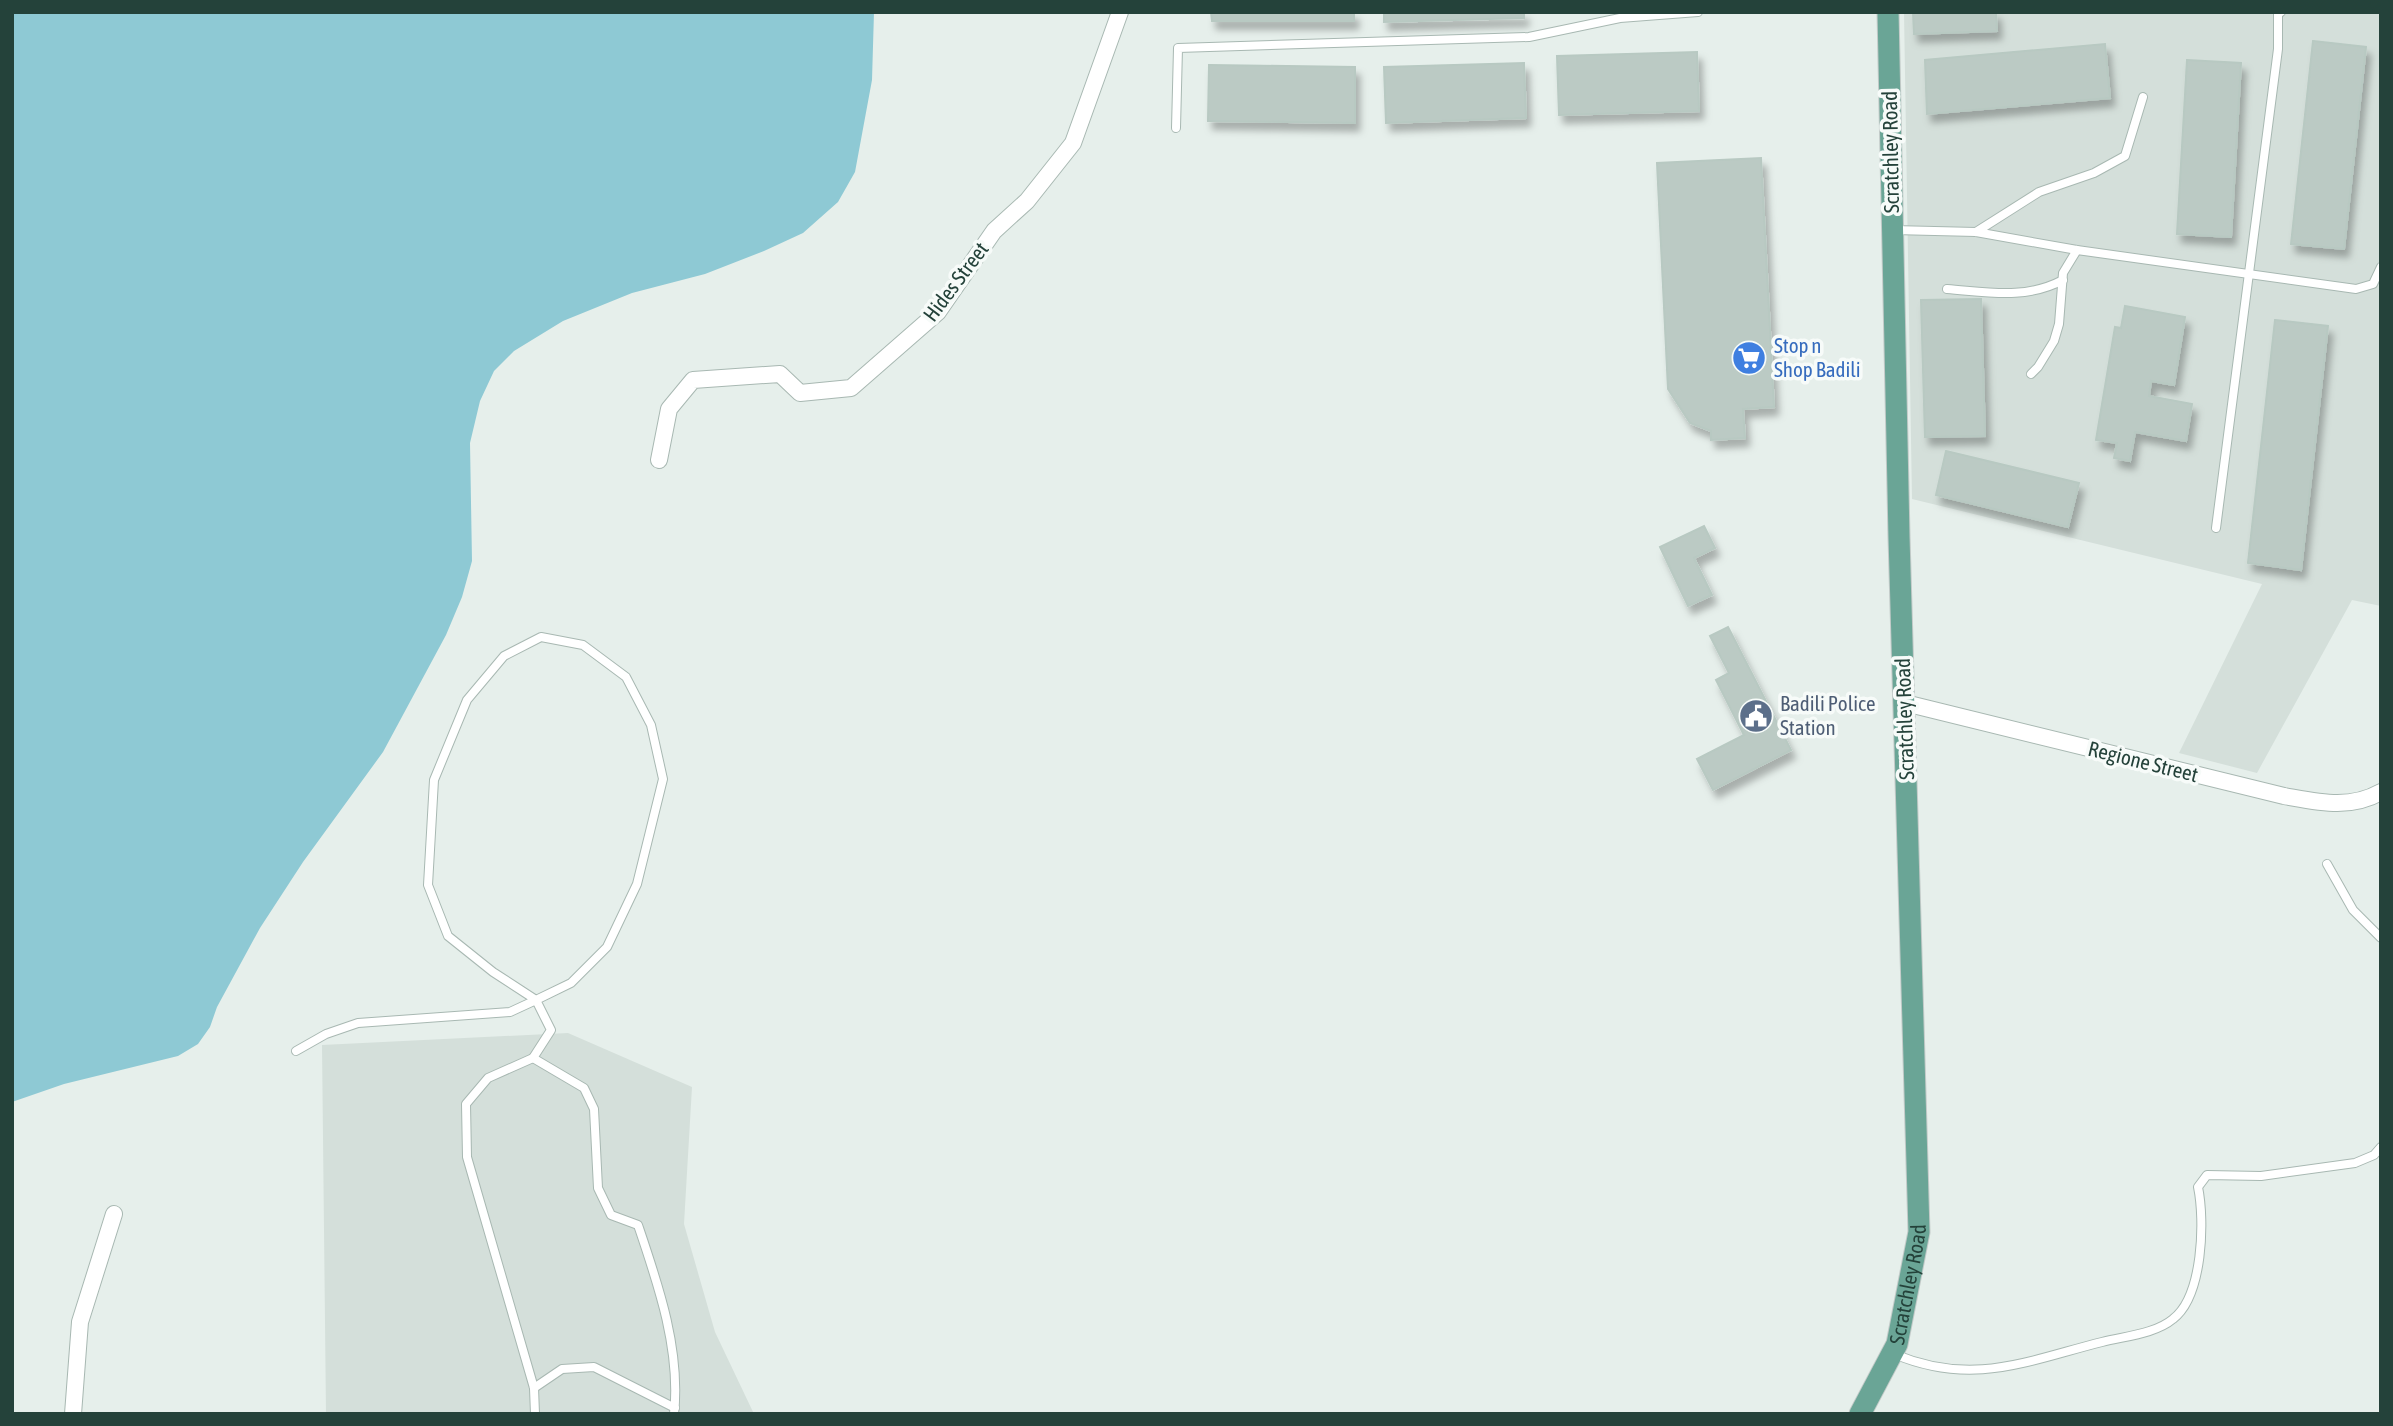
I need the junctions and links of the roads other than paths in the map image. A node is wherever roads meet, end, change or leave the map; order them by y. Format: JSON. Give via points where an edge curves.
{"nodes":[{"id":1,"x":1120,"y":12,"type":"edge"},
{"id":2,"x":1698,"y":12,"type":"edge"},
{"id":3,"x":1888,"y":12,"type":"edge"},
{"id":4,"x":2281,"y":12,"type":"edge"},
{"id":5,"x":2143,"y":97,"type":"dead end"},
{"id":6,"x":1176,"y":128,"type":"dead end"},
{"id":7,"x":1893,"y":229,"type":"junction"},
{"id":8,"x":1976,"y":232,"type":"junction"},
{"id":9,"x":2077,"y":250,"type":"junction"},
{"id":10,"x":2381,"y":267,"type":"edge"},
{"id":11,"x":2248,"y":273,"type":"junction"},
{"id":12,"x":2063,"y":280,"type":"junction"},
{"id":13,"x":1947,"y":289,"type":"dead end"},
{"id":14,"x":2031,"y":374,"type":"dead end"},
{"id":15,"x":660,"y":460,"type":"dead end"},
{"id":16,"x":2216,"y":528,"type":"dead end"},
{"id":17,"x":1905,"y":703,"type":"junction"},
{"id":18,"x":2381,"y":792,"type":"edge"},
{"id":19,"x":2327,"y":864,"type":"dead end"},
{"id":20,"x":2381,"y":938,"type":"edge"},
{"id":21,"x":537,"y":1000,"type":"junction"},
{"id":22,"x":296,"y":1051,"type":"dead end"},
{"id":23,"x":533,"y":1058,"type":"junction"},
{"id":24,"x":2381,"y":1147,"type":"edge"},
{"id":25,"x":114,"y":1214,"type":"dead end"},
{"id":26,"x":1893,"y":1353,"type":"junction"},
{"id":27,"x":534,"y":1388,"type":"junction"},
{"id":28,"x":675,"y":1411,"type":"edge"},
{"id":29,"x":73,"y":1414,"type":"edge"},
{"id":30,"x":535,"y":1414,"type":"edge"},
{"id":31,"x":1860,"y":1414,"type":"edge"}],
"edges":[{"from":1,"to":15,"type":"street","name":"Hides Street","via":[[1073,143],[1027,201],[994,231],[938,312],[850,388],[800,393],[780,374],[693,380],[669,409]]},
{"from":2,"to":6,"type":"lane","via":[[1620,18],[1529,37],[1178,48]]},
{"from":3,"to":7,"type":"main road","name":"Scratchley Road"},
{"from":4,"to":11,"type":"lane"},
{"from":5,"to":8,"type":"lane","via":[[2125,156],[2094,173],[2039,192]]},
{"from":7,"to":8,"type":"lane"},
{"from":7,"to":17,"type":"main road","name":"Scratchley Road"},
{"from":8,"to":9,"type":"lane"},
{"from":9,"to":11,"type":"lane"},
{"from":9,"to":12,"type":"lane"},
{"from":10,"to":11,"type":"lane","via":[[2373,284],[2356,289]]},
{"from":11,"to":16,"type":"lane"},
{"from":12,"to":13,"type":"lane","via":[[2028,293]]},
{"from":12,"to":14,"type":"lane","via":[[2054,341]]},
{"from":17,"to":18,"type":"street","name":"Regione Street","via":[[2284,796],[2340,804]]},
{"from":17,"to":26,"type":"main road","name":"Scratchley Road","via":[[1919,1232]]},
{"from":19,"to":20,"type":"lane","via":[[2353,910]]},
{"from":21,"to":21,"type":"lane","via":[[570,983],[607,947],[637,884],[663,779],[651,724],[626,677],[583,645],[541,637],[504,656],[467,700],[434,780],[428,885],[448,936]]},
{"from":21,"to":22,"type":"lane","via":[[510,1012],[358,1023]]},
{"from":21,"to":23,"type":"lane","via":[[551,1030]]},
{"from":23,"to":27,"type":"lane","via":[[488,1078],[466,1104],[467,1157]]},
{"from":23,"to":28,"type":"lane","via":[[584,1088],[594,1109],[598,1188],[611,1216],[638,1225],[652,1265],[675,1359]]},
{"from":24,"to":26,"type":"lane","via":[[2355,1163],[2261,1176],[2207,1175],[2197,1187],[2202,1205],[2201,1255],[2189,1298],[2175,1319],[2156,1329],[1985,1371],[1920,1365]]},
{"from":25,"to":29,"type":"street","via":[[80,1322]]},
{"from":26,"to":31,"type":"main road","name":"Scratchley Road"},
{"from":27,"to":28,"type":"lane","via":[[562,1369],[594,1367]]},
{"from":27,"to":30,"type":"lane"}]}
